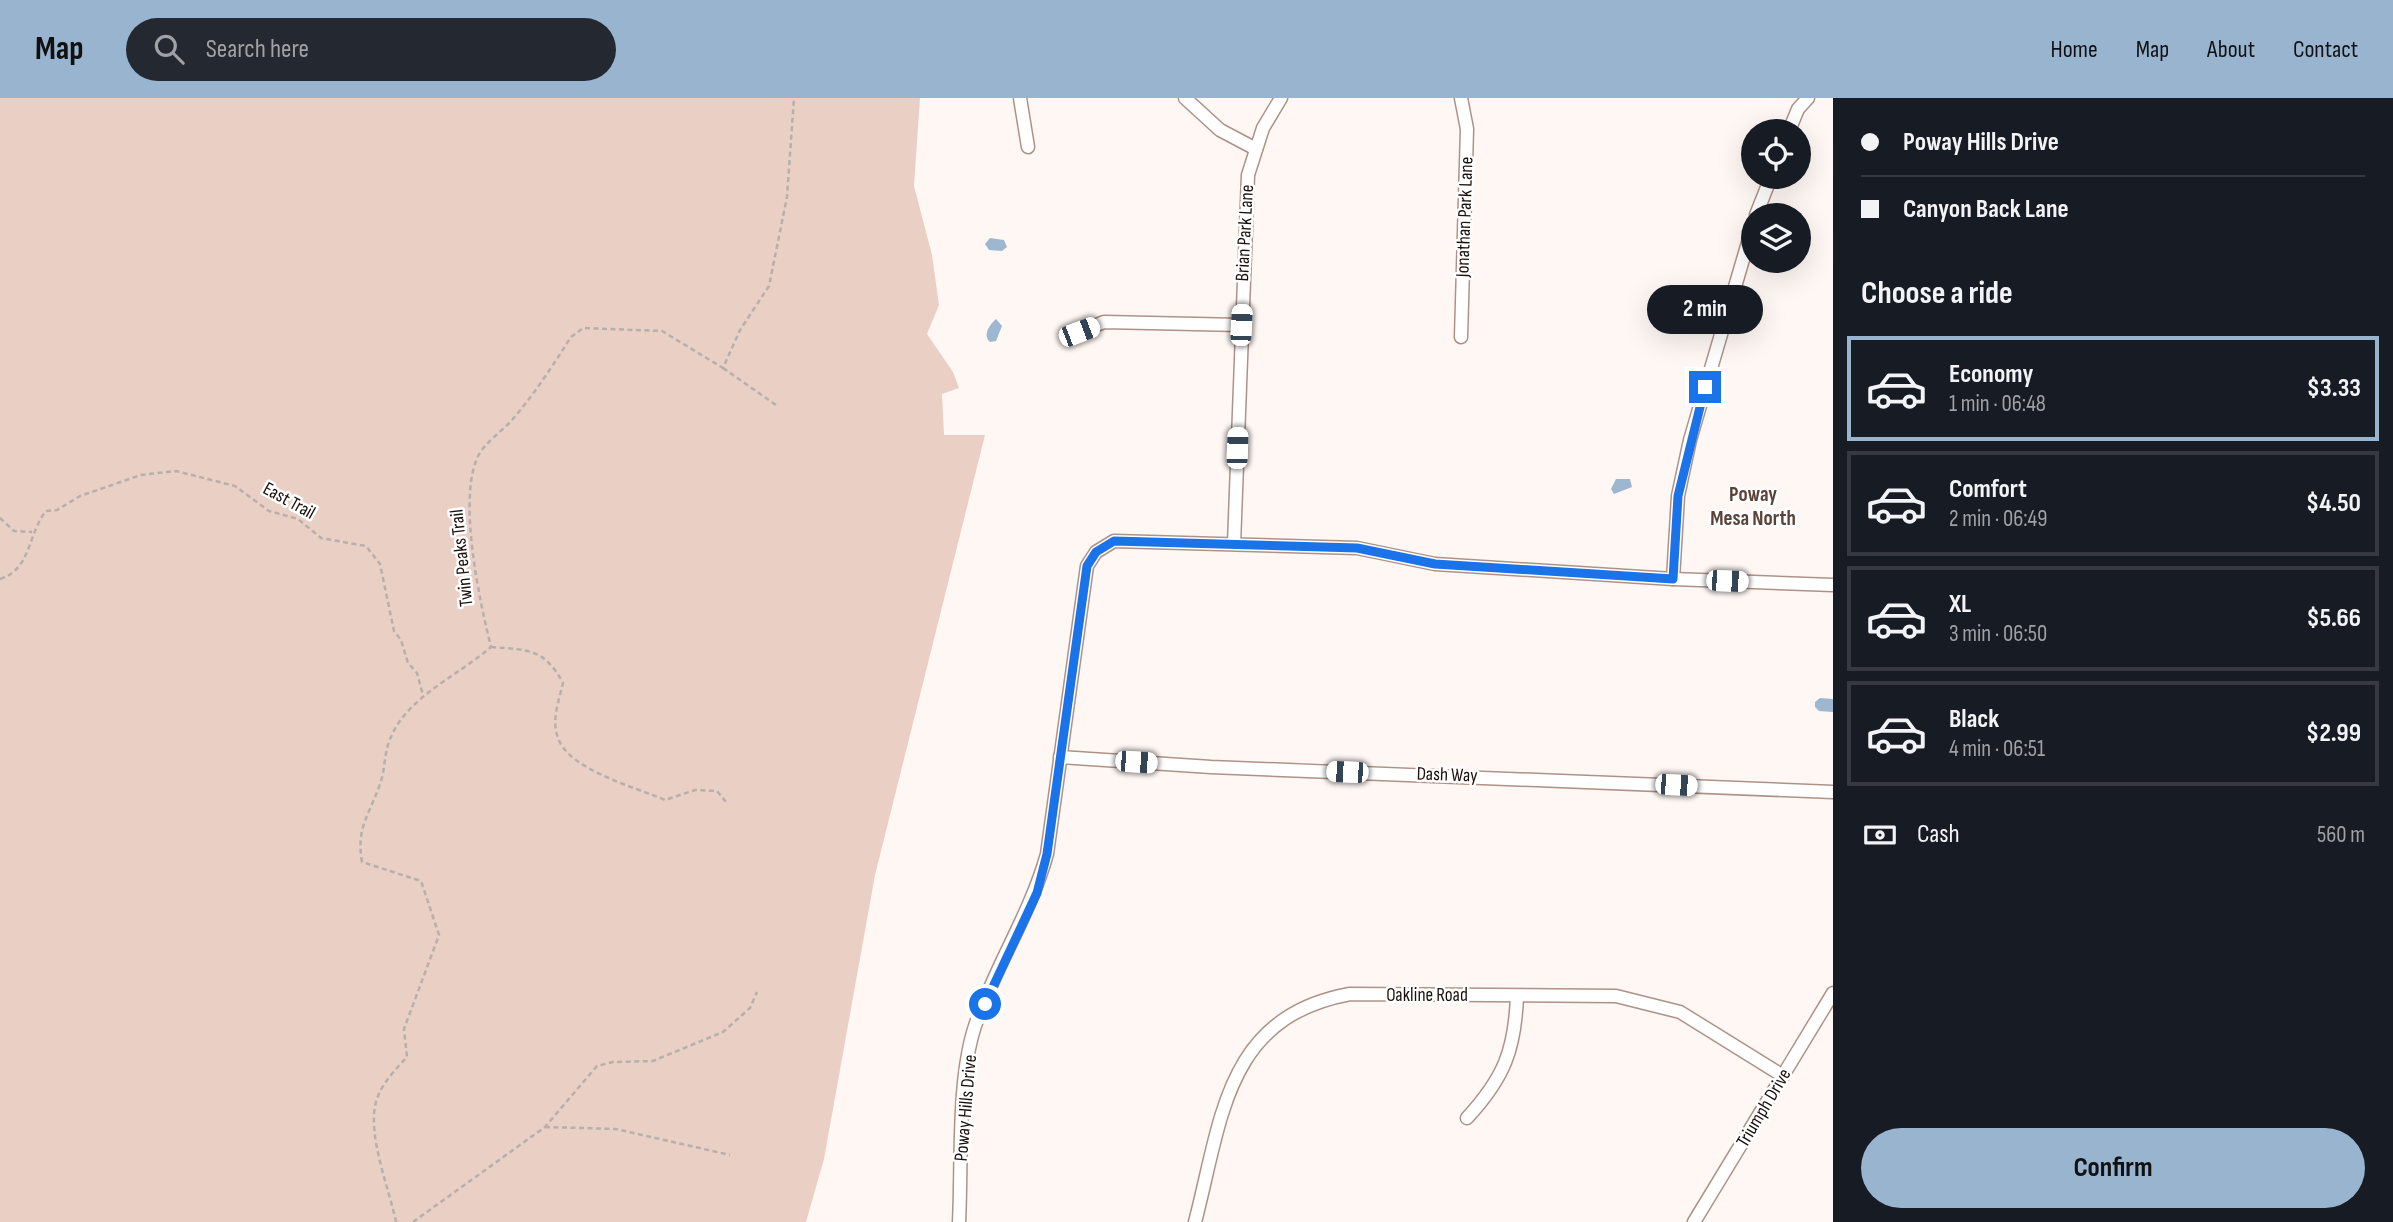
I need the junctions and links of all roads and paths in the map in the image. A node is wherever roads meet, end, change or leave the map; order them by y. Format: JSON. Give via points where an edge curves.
{"nodes":[{"id":1,"x":794,"y":98,"type":"edge"},
{"id":2,"x":1020,"y":98,"type":"edge"},
{"id":3,"x":1185,"y":98,"type":"edge"},
{"id":4,"x":1281,"y":98,"type":"edge"},
{"id":5,"x":1461,"y":98,"type":"edge"},
{"id":6,"x":1808,"y":98,"type":"edge"},
{"id":7,"x":1794,"y":119,"type":"edge"},
{"id":8,"x":1028,"y":147,"type":"dead end"},
{"id":9,"x":1256,"y":149,"type":"junction"},
{"id":10,"x":1741,"y":266,"type":"edge"},
{"id":11,"x":1241,"y":325,"type":"junction"},
{"id":12,"x":1079,"y":332,"type":"dead end"},
{"id":13,"x":1461,"y":337,"type":"dead end"},
{"id":14,"x":723,"y":368,"type":"junction"},
{"id":15,"x":776,"y":405,"type":"dead end"},
{"id":16,"x":0,"y":518,"type":"edge"},
{"id":17,"x":32,"y":533,"type":"junction"},
{"id":18,"x":1234,"y":544,"type":"junction"},
{"id":19,"x":0,"y":579,"type":"edge"},
{"id":20,"x":1673,"y":579,"type":"junction"},
{"id":21,"x":1833,"y":585,"type":"edge"},
{"id":22,"x":491,"y":647,"type":"junction"},
{"id":23,"x":424,"y":695,"type":"junction"},
{"id":24,"x":1060,"y":757,"type":"junction"},
{"id":25,"x":1833,"y":792,"type":"edge"},
{"id":26,"x":726,"y":802,"type":"dead end"},
{"id":27,"x":757,"y":992,"type":"dead end"},
{"id":28,"x":1833,"y":993,"type":"edge"},
{"id":29,"x":1517,"y":996,"type":"junction"},
{"id":30,"x":1783,"y":1076,"type":"junction"},
{"id":31,"x":1467,"y":1118,"type":"dead end"},
{"id":32,"x":545,"y":1127,"type":"junction"},
{"id":33,"x":730,"y":1155,"type":"dead end"},
{"id":34,"x":396,"y":1222,"type":"edge"},
{"id":35,"x":413,"y":1222,"type":"edge"},
{"id":36,"x":959,"y":1222,"type":"edge"},
{"id":37,"x":1195,"y":1222,"type":"edge"},
{"id":38,"x":1694,"y":1222,"type":"edge"}],
"edges":[{"from":1,"to":14,"type":"path","via":[[787,197],[769,286],[740,330]]},
{"from":2,"to":8,"type":"street"},
{"from":3,"to":9,"type":"street","via":[[1220,130]]},
{"from":4,"to":9,"type":"street","name":"Brian Park Lane"},
{"from":5,"to":13,"type":"street","name":"Jonathan Park Lane","via":[[1467,129]]},
{"from":6,"to":7,"type":"street"},
{"from":9,"to":11,"type":"street","name":"Brian Park Lane","via":[[1248,175]]},
{"from":10,"to":20,"type":"street","via":[[1690,440],[1678,496]]},
{"from":11,"to":12,"type":"street","via":[[1104,322]]},
{"from":11,"to":18,"type":"street","name":"Brian Park Lane"},
{"from":14,"to":15,"type":"path","name":"Twin Peaks Trail"},
{"from":14,"to":22,"type":"path","name":"Twin Peaks Trail","via":[[662,331],[583,328],[571,337],[512,420],[480,452],[470,492],[477,595]]},
{"from":16,"to":17,"type":"path","via":[[14,531]]},
{"from":17,"to":19,"type":"path","name":"East Trail","via":[[18,569]]},
{"from":17,"to":23,"type":"path","name":"East Trail","via":[[46,512],[141,475],[176,471],[235,486],[269,511],[298,519],[321,538],[366,546],[380,564],[394,631]]},
{"from":18,"to":20,"type":"street","via":[[1357,548],[1435,564]]},
{"from":18,"to":24,"type":"street","name":"Poway Hills Drive","via":[[1114,541],[1096,552],[1087,566]]},
{"from":20,"to":21,"type":"street"},
{"from":22,"to":23,"type":"path","via":[[465,670]]},
{"from":22,"to":26,"type":"path","via":[[532,650],[553,664],[563,683],[555,715],[557,736],[565,752],[581,764],[665,800],[695,790],[717,791]]},
{"from":23,"to":34,"type":"path","via":[[389,740],[381,782],[358,839],[362,862],[421,881],[439,935],[404,1028],[407,1056],[386,1080],[376,1102],[373,1129]]},
{"from":24,"to":25,"type":"street","name":"Dash Way"},
{"from":24,"to":36,"type":"street","name":"Poway Hills Drive","via":[[1037,893],[975,1026],[966,1072]]},
{"from":27,"to":32,"type":"path","via":[[750,1008],[723,1032],[653,1060],[597,1066]]},
{"from":28,"to":30,"type":"street","name":"Triumph Drive"},
{"from":29,"to":30,"type":"street","name":"Oakline Road","via":[[1616,996],[1655,1004],[1680,1012]]},
{"from":29,"to":31,"type":"street","via":[[1516,1030],[1508,1060],[1490,1093]]},
{"from":29,"to":37,"type":"street","name":"Oakline Road","via":[[1350,995],[1320,1000],[1277,1022],[1246,1056],[1233,1081]]},
{"from":30,"to":38,"type":"street","name":"Triumph Drive"},
{"from":32,"to":33,"type":"path","via":[[616,1129]]},
{"from":32,"to":35,"type":"path"}]}
